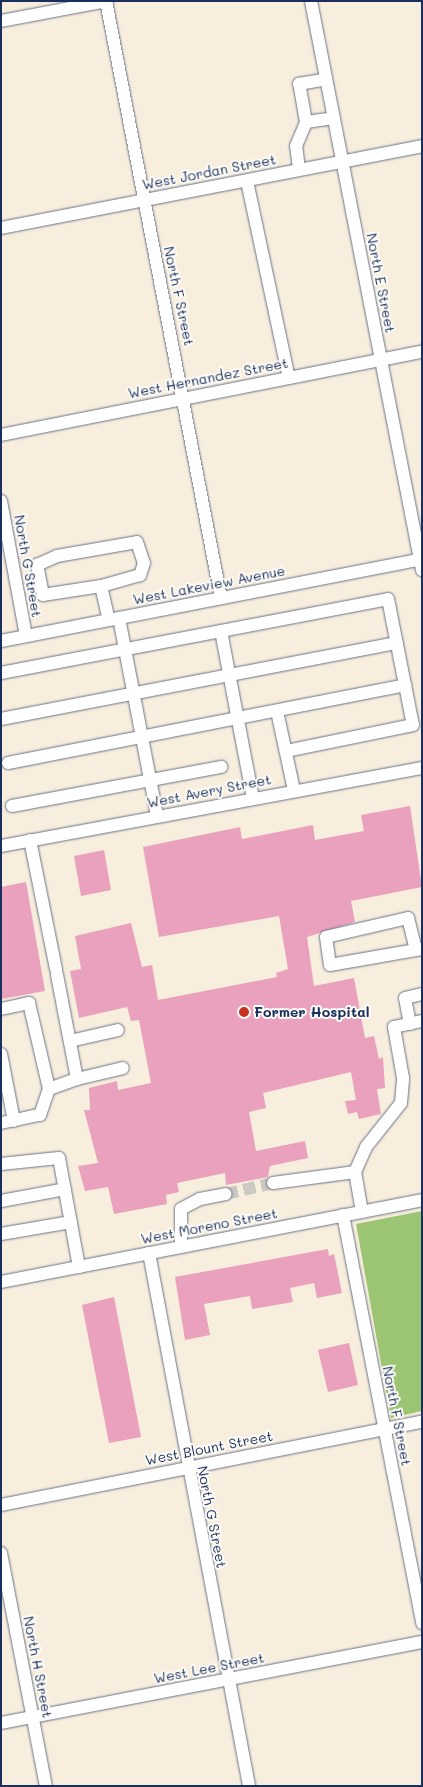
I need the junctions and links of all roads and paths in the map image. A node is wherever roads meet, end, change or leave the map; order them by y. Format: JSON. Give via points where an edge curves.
{"nodes":[{"id":1,"x":106,"y":1,"type":"edge"},
{"id":2,"x":311,"y":1,"type":"edge"},
{"id":3,"x":1,"y":21,"type":"edge"},
{"id":4,"x":326,"y":79,"type":"junction"},
{"id":5,"x":334,"y":118,"type":"junction"},
{"id":6,"x":306,"y":122,"type":"junction"},
{"id":7,"x":422,"y":146,"type":"edge"},
{"id":8,"x":342,"y":162,"type":"junction"},
{"id":9,"x":299,"y":170,"type":"junction"},
{"id":10,"x":247,"y":180,"type":"junction"},
{"id":11,"x":145,"y":200,"type":"junction"},
{"id":12,"x":1,"y":228,"type":"edge"},
{"id":13,"x":422,"y":352,"type":"edge"},
{"id":14,"x":381,"y":360,"type":"junction"},
{"id":15,"x":289,"y":378,"type":"junction"},
{"id":16,"x":184,"y":399,"type":"junction"},
{"id":17,"x":1,"y":435,"type":"edge"},
{"id":18,"x":1,"y":501,"type":"edge"},
{"id":19,"x":4,"y":527,"type":"edge"},
{"id":20,"x":421,"y":563,"type":"edge"},
{"id":21,"x":101,"y":586,"type":"junction"},
{"id":22,"x":221,"y":598,"type":"junction"},
{"id":23,"x":114,"y":619,"type":"junction"},
{"id":24,"x":221,"y":631,"type":"junction"},
{"id":25,"x":26,"y":636,"type":"junction"},
{"id":26,"x":1,"y":641,"type":"edge"},
{"id":27,"x":397,"y":644,"type":"junction"},
{"id":28,"x":125,"y":649,"type":"junction"},
{"id":29,"x":1,"y":673,"type":"edge"},
{"id":30,"x":230,"y":676,"type":"junction"},
{"id":31,"x":405,"y":686,"type":"junction"},
{"id":32,"x":133,"y":694,"type":"junction"},
{"id":33,"x":277,"y":710,"type":"junction"},
{"id":34,"x":238,"y":718,"type":"junction"},
{"id":35,"x":1,"y":719,"type":"edge"},
{"id":36,"x":142,"y":737,"type":"junction"},
{"id":37,"x":286,"y":751,"type":"junction"},
{"id":38,"x":8,"y":763,"type":"dead end"},
{"id":39,"x":221,"y":767,"type":"dead end"},
{"id":40,"x":422,"y":768,"type":"edge"},
{"id":41,"x":150,"y":780,"type":"junction"},
{"id":42,"x":294,"y":790,"type":"junction"},
{"id":43,"x":253,"y":798,"type":"junction"},
{"id":44,"x":12,"y":806,"type":"dead end"},
{"id":45,"x":157,"y":816,"type":"junction"},
{"id":46,"x":30,"y":840,"type":"junction"},
{"id":47,"x":1,"y":846,"type":"edge"},
{"id":48,"x":419,"y":950,"type":"edge"},
{"id":49,"x":422,"y":994,"type":"edge"},
{"id":50,"x":1,"y":1009,"type":"edge"},
{"id":51,"x":416,"y":1023,"type":"edge"},
{"id":52,"x":118,"y":1030,"type":"dead end"},
{"id":53,"x":70,"y":1042,"type":"junction"},
{"id":54,"x":1,"y":1054,"type":"edge"},
{"id":55,"x":124,"y":1068,"type":"dead end"},
{"id":56,"x":76,"y":1078,"type":"junction"},
{"id":57,"x":49,"y":1089,"type":"junction"},
{"id":58,"x":8,"y":1122,"type":"edge"},
{"id":59,"x":1,"y":1164,"type":"edge"},
{"id":60,"x":356,"y":1172,"type":"junction"},
{"id":61,"x":274,"y":1183,"type":"tunnel mouth"},
{"id":62,"x":65,"y":1189,"type":"junction"},
{"id":63,"x":226,"y":1194,"type":"tunnel mouth"},
{"id":64,"x":1,"y":1200,"type":"edge"},
{"id":65,"x":422,"y":1200,"type":"edge"},
{"id":66,"x":362,"y":1212,"type":"junction"},
{"id":67,"x":343,"y":1216,"type":"junction"},
{"id":68,"x":71,"y":1222,"type":"junction"},
{"id":69,"x":1,"y":1234,"type":"edge"},
{"id":70,"x":181,"y":1247,"type":"junction"},
{"id":71,"x":149,"y":1253,"type":"junction"},
{"id":72,"x":79,"y":1267,"type":"junction"},
{"id":73,"x":1,"y":1282,"type":"edge"},
{"id":74,"x":422,"y":1422,"type":"edge"},
{"id":75,"x":384,"y":1429,"type":"junction"},
{"id":76,"x":187,"y":1467,"type":"junction"},
{"id":77,"x":1,"y":1504,"type":"edge"},
{"id":78,"x":1,"y":1553,"type":"edge"},
{"id":79,"x":422,"y":1623,"type":"edge"},
{"id":80,"x":422,"y":1642,"type":"edge"},
{"id":81,"x":229,"y":1680,"type":"junction"},
{"id":82,"x":33,"y":1718,"type":"junction"},
{"id":83,"x":1,"y":1723,"type":"edge"},
{"id":84,"x":46,"y":1786,"type":"edge"},
{"id":85,"x":250,"y":1786,"type":"edge"}],
"edges":[{"from":1,"to":3,"type":"street"},
{"from":1,"to":11,"type":"street","name":"North F Street"},
{"from":2,"to":4,"type":"street","name":"North E Street"},
{"from":4,"to":5,"type":"street","name":"North E Street"},
{"from":4,"to":6,"type":"street","via":[[299,84]]},
{"from":5,"to":6,"type":"street"},
{"from":5,"to":8,"type":"street","name":"North E Street"},
{"from":6,"to":9,"type":"street","via":[[296,146]]},
{"from":7,"to":8,"type":"street","name":"West Jordan Street"},
{"from":8,"to":9,"type":"street","name":"West Jordan Street"},
{"from":8,"to":14,"type":"street","name":"North E Street"},
{"from":9,"to":10,"type":"street","name":"West Jordan Street"},
{"from":10,"to":11,"type":"street","name":"West Jordan Street"},
{"from":10,"to":15,"type":"street"},
{"from":11,"to":12,"type":"street","name":"West Jordan Street"},
{"from":11,"to":16,"type":"street","name":"North F Street"},
{"from":13,"to":14,"type":"street","name":"West Hernandez Street"},
{"from":14,"to":15,"type":"street","name":"West Hernandez Street"},
{"from":14,"to":20,"type":"street","name":"North E Street"},
{"from":15,"to":16,"type":"street","name":"West Hernandez Street"},
{"from":16,"to":17,"type":"street","name":"West Hernandez Street"},
{"from":16,"to":22,"type":"street","name":"North F Street"},
{"from":18,"to":19,"type":"street","name":"North G Street"},
{"from":19,"to":25,"type":"street","name":"North G Street"},
{"from":20,"to":22,"type":"street","name":"West Lakeview Avenue"},
{"from":21,"to":21,"type":"street","via":[[140,575],[144,563],[137,542],[57,556],[38,565],[43,595]]},
{"from":21,"to":23,"type":"street"},
{"from":22,"to":23,"type":"street","name":"West Lakeview Avenue"},
{"from":23,"to":25,"type":"street","name":"West Lakeview Avenue"},
{"from":23,"to":28,"type":"street"},
{"from":24,"to":27,"type":"street","via":[[388,599]]},
{"from":24,"to":28,"type":"street"},
{"from":24,"to":30,"type":"street"},
{"from":25,"to":26,"type":"street","name":"West Lakeview Avenue"},
{"from":27,"to":30,"type":"street"},
{"from":27,"to":31,"type":"street"},
{"from":28,"to":29,"type":"street"},
{"from":28,"to":32,"type":"street"},
{"from":30,"to":32,"type":"street"},
{"from":30,"to":34,"type":"street"},
{"from":31,"to":33,"type":"street"},
{"from":31,"to":37,"type":"street","via":[[413,725]]},
{"from":32,"to":35,"type":"street"},
{"from":32,"to":36,"type":"street"},
{"from":33,"to":34,"type":"street"},
{"from":33,"to":37,"type":"street"},
{"from":34,"to":36,"type":"street"},
{"from":34,"to":43,"type":"street"},
{"from":36,"to":38,"type":"street"},
{"from":36,"to":41,"type":"street"},
{"from":37,"to":42,"type":"street"},
{"from":39,"to":41,"type":"street"},
{"from":40,"to":42,"type":"street","name":"West Avery Street"},
{"from":41,"to":44,"type":"street"},
{"from":41,"to":45,"type":"street"},
{"from":42,"to":43,"type":"street","name":"West Avery Street"},
{"from":43,"to":45,"type":"street","name":"West Avery Street"},
{"from":45,"to":46,"type":"street","name":"West Avery Street"},
{"from":46,"to":47,"type":"street","name":"West Avery Street"},
{"from":46,"to":53,"type":"street"},
{"from":48,"to":48,"type":"street","via":[[330,964],[326,937],[408,918]]},
{"from":49,"to":51,"type":"street","via":[[405,998]]},
{"from":50,"to":57,"type":"street","via":[[29,1003]]},
{"from":51,"to":60,"type":"street","via":[[394,1027],[403,1078],[401,1103],[366,1147]]},
{"from":52,"to":53,"type":"street"},
{"from":53,"to":56,"type":"street"},
{"from":54,"to":58,"type":"street"},
{"from":55,"to":56,"type":"street"},
{"from":56,"to":57,"type":"street"},
{"from":57,"to":58,"type":"street","via":[[40,1115]]},
{"from":59,"to":62,"type":"street","via":[[59,1158]]},
{"from":60,"to":61,"type":"street"},
{"from":60,"to":66,"type":"street"},
{"from":62,"to":64,"type":"street"},
{"from":62,"to":68,"type":"street"},
{"from":63,"to":70,"type":"street","via":[[200,1199],[181,1209]]},
{"from":65,"to":66,"type":"street","name":"West Moreno Street"},
{"from":66,"to":67,"type":"street","name":"West Moreno Street"},
{"from":67,"to":70,"type":"street","name":"West Moreno Street"},
{"from":67,"to":75,"type":"street","name":"North F Street"},
{"from":68,"to":69,"type":"street"},
{"from":68,"to":72,"type":"street"},
{"from":70,"to":71,"type":"street","name":"West Moreno Street"},
{"from":71,"to":72,"type":"street","name":"West Moreno Street"},
{"from":71,"to":76,"type":"street","name":"North G Street"},
{"from":72,"to":73,"type":"street","name":"West Moreno Street"},
{"from":74,"to":75,"type":"street","name":"West Blount Street"},
{"from":75,"to":76,"type":"street","name":"West Blount Street"},
{"from":75,"to":79,"type":"street","name":"North F Street"},
{"from":76,"to":77,"type":"street","name":"West Blount Street"},
{"from":76,"to":81,"type":"street","name":"North G Street"},
{"from":78,"to":82,"type":"street","name":"North H Street"},
{"from":80,"to":81,"type":"street","name":"West Lee Street"},
{"from":81,"to":82,"type":"street","name":"West Lee Street"},
{"from":81,"to":85,"type":"street","name":"North G Street"},
{"from":82,"to":83,"type":"street","name":"West Lee Street"},
{"from":82,"to":84,"type":"street","name":"North H Street"}]}
